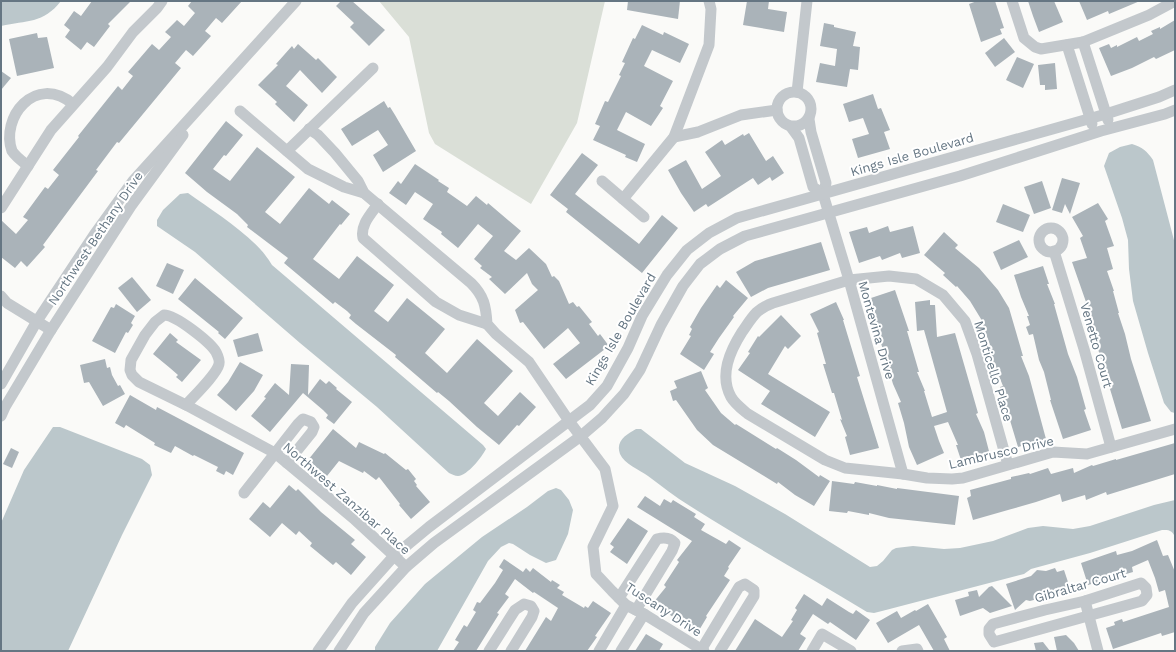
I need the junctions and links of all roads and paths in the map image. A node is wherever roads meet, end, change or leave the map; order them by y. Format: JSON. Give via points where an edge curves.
{"nodes":[{"id":1,"x":162,"y":1,"type":"edge"},
{"id":2,"x":296,"y":1,"type":"edge"},
{"id":3,"x":709,"y":1,"type":"edge"},
{"id":4,"x":807,"y":1,"type":"edge"},
{"id":5,"x":1012,"y":1,"type":"edge"},
{"id":6,"x":1175,"y":1,"type":"edge"},
{"id":7,"x":1083,"y":42,"type":"junction"},
{"id":8,"x":1067,"y":45,"type":"junction"},
{"id":9,"x":373,"y":68,"type":"dead end"},
{"id":10,"x":223,"y":82,"type":"junction"},
{"id":11,"x":1175,"y":90,"type":"edge"},
{"id":12,"x":797,"y":92,"type":"junction"},
{"id":13,"x":72,"y":104,"type":"junction"},
{"id":14,"x":777,"y":110,"type":"junction"},
{"id":15,"x":1175,"y":110,"type":"edge"},
{"id":16,"x":240,"y":111,"type":"dead end"},
{"id":17,"x":1106,"y":114,"type":"junction"},
{"id":18,"x":809,"y":119,"type":"junction"},
{"id":19,"x":1090,"y":119,"type":"junction"},
{"id":20,"x":791,"y":127,"type":"junction"},
{"id":21,"x":1110,"y":128,"type":"junction"},
{"id":22,"x":309,"y":129,"type":"junction"},
{"id":23,"x":1095,"y":133,"type":"junction"},
{"id":24,"x":674,"y":137,"type":"junction"},
{"id":25,"x":287,"y":151,"type":"junction"},
{"id":26,"x":28,"y":166,"type":"junction"},
{"id":27,"x":602,"y":181,"type":"dead end"},
{"id":28,"x":364,"y":193,"type":"junction"},
{"id":29,"x":823,"y":194,"type":"junction"},
{"id":30,"x":623,"y":198,"type":"junction"},
{"id":31,"x":378,"y":204,"type":"junction"},
{"id":32,"x":1,"y":208,"type":"edge"},
{"id":33,"x":828,"y":213,"type":"junction"},
{"id":34,"x":644,"y":217,"type":"dead end"},
{"id":35,"x":1054,"y":252,"type":"dead end"},
{"id":36,"x":849,"y":280,"type":"junction"},
{"id":37,"x":1,"y":296,"type":"edge"},
{"id":38,"x":37,"y":321,"type":"junction"},
{"id":39,"x":487,"y":324,"type":"junction"},
{"id":40,"x":51,"y":330,"type":"junction"},
{"id":41,"x":1,"y":384,"type":"edge"},
{"id":42,"x":186,"y":405,"type":"junction"},
{"id":43,"x":1,"y":416,"type":"edge"},
{"id":44,"x":569,"y":421,"type":"junction"},
{"id":45,"x":1175,"y":429,"type":"edge"},
{"id":46,"x":581,"y":436,"type":"junction"},
{"id":47,"x":1111,"y":447,"type":"junction"},
{"id":48,"x":275,"y":454,"type":"junction"},
{"id":49,"x":286,"y":463,"type":"junction"},
{"id":50,"x":1008,"y":465,"type":"junction"},
{"id":51,"x":903,"y":474,"type":"junction"},
{"id":52,"x":244,"y":493,"type":"dead end"},
{"id":53,"x":394,"y":556,"type":"junction"},
{"id":54,"x":406,"y":567,"type":"junction"},
{"id":55,"x":1085,"y":601,"type":"junction"},
{"id":56,"x":632,"y":607,"type":"junction"},
{"id":57,"x":1089,"y":616,"type":"junction"},
{"id":58,"x":702,"y":650,"type":"edge"},
{"id":59,"x":318,"y":651,"type":"edge"},
{"id":60,"x":339,"y":651,"type":"edge"},
{"id":61,"x":490,"y":651,"type":"edge"},
{"id":62,"x":511,"y":651,"type":"edge"},
{"id":63,"x":599,"y":651,"type":"edge"},
{"id":64,"x":621,"y":651,"type":"edge"},
{"id":65,"x":720,"y":651,"type":"edge"},
{"id":66,"x":812,"y":651,"type":"edge"},
{"id":67,"x":851,"y":651,"type":"edge"},
{"id":68,"x":902,"y":651,"type":"edge"},
{"id":69,"x":918,"y":651,"type":"edge"},
{"id":70,"x":1098,"y":651,"type":"edge"}],
"edges":[{"from":1,"to":13,"type":"street","via":[[133,32],[107,67]]},
{"from":2,"to":10,"type":"street","name":"Northwest Bethany Drive"},
{"from":3,"to":24,"type":"street","via":[[709,45]]},
{"from":4,"to":12,"type":"street"},
{"from":5,"to":8,"type":"street","via":[[1027,42],[1040,49]]},
{"from":6,"to":7,"type":"street","via":[[1150,16]]},
{"from":7,"to":8,"type":"street"},
{"from":7,"to":17,"type":"street"},
{"from":8,"to":19,"type":"street"},
{"from":9,"to":22,"type":"street"},
{"from":10,"to":38,"type":"street","name":"Northwest Bethany Drive","via":[[132,181]]},
{"from":10,"to":40,"type":"street","name":"Northwest Bethany Drive","via":[[131,206]]},
{"from":11,"to":17,"type":"street","name":"Kings Isle Boulevard"},
{"from":12,"to":14,"type":"street","via":[[784,95],[779,100]]},
{"from":12,"to":18,"type":"street","via":[[804,95],[812,106]]},
{"from":13,"to":26,"type":"street","via":[[51,130]]},
{"from":13,"to":26,"type":"street","via":[[60,96],[45,93],[30,96],[14,109],[8,122],[7,137],[13,152]]},
{"from":14,"to":20,"type":"street","via":[[784,124]]},
{"from":14,"to":24,"type":"street","via":[[741,114],[698,132]]},
{"from":15,"to":21,"type":"street"},
{"from":16,"to":25,"type":"street"},
{"from":17,"to":19,"type":"street","name":"Kings Isle Boulevard"},
{"from":17,"to":21,"type":"street"},
{"from":18,"to":20,"type":"street","via":[[798,127]]},
{"from":18,"to":29,"type":"street","via":[[826,183]]},
{"from":19,"to":23,"type":"street"},
{"from":19,"to":29,"type":"street","name":"Kings Isle Boulevard"},
{"from":20,"to":29,"type":"street","via":[[799,138],[813,187]]},
{"from":21,"to":23,"type":"street"},
{"from":22,"to":25,"type":"street"},
{"from":22,"to":28,"type":"street","via":[[335,153],[358,181]]},
{"from":23,"to":33,"type":"street","via":[[960,176]]},
{"from":24,"to":30,"type":"street"},
{"from":25,"to":28,"type":"street","via":[[308,169],[344,187]]},
{"from":26,"to":32,"type":"street"},
{"from":27,"to":30,"type":"street"},
{"from":28,"to":31,"type":"street"},
{"from":29,"to":33,"type":"street","name":"Montevina Drive"},
{"from":29,"to":44,"type":"street","name":"Kings Isle Boulevard","via":[[737,218],[709,233],[687,250],[667,275],[642,316],[607,386],[590,405]]},
{"from":30,"to":34,"type":"street"},
{"from":31,"to":39,"type":"street","via":[[480,292],[486,309]]},
{"from":31,"to":39,"type":"street","via":[[367,219],[362,231],[363,238],[436,302]]},
{"from":33,"to":36,"type":"street","name":"Montevina Drive"},
{"from":33,"to":46,"type":"street","via":[[744,236],[700,264],[680,292],[640,370],[624,394]]},
{"from":35,"to":47,"type":"street","name":"Venetto Court"},
{"from":36,"to":50,"type":"street","name":"Monticello Place","via":[[889,276],[916,279],[943,295],[965,321],[977,354]]},
{"from":36,"to":51,"type":"street","name":"Montevina Drive"},
{"from":36,"to":51,"type":"street","name":"Lambrusco Drive","via":[[783,299],[758,311],[730,353],[726,371],[728,391],[748,414],[825,460],[844,468]]},
{"from":37,"to":38,"type":"street"},
{"from":38,"to":40,"type":"street"},
{"from":38,"to":41,"type":"street","name":"Northwest Bethany Drive"},
{"from":39,"to":44,"type":"street","name":"Tuscany Drive","via":[[529,362]]},
{"from":40,"to":43,"type":"street","name":"Northwest Bethany Drive"},
{"from":42,"to":42,"type":"street","via":[[218,368],[219,359],[213,348],[187,326],[175,318],[164,315],[145,335],[131,360],[130,370],[139,382]]},
{"from":42,"to":48,"type":"street","name":"Northwest Zanzibar Place"},
{"from":44,"to":46,"type":"street","name":"Tuscany Drive"},
{"from":44,"to":53,"type":"street","name":"Kings Isle Boulevard"},
{"from":45,"to":47,"type":"street","name":"Lambrusco Drive"},
{"from":46,"to":54,"type":"street","via":[[434,543]]},
{"from":46,"to":56,"type":"street","name":"Tuscany Drive","via":[[605,469],[613,506],[594,547],[596,574]]},
{"from":47,"to":50,"type":"street","name":"Lambrusco Drive","via":[[1087,454],[1053,452]]},
{"from":48,"to":49,"type":"street","name":"Northwest Zanzibar Place"},
{"from":48,"to":49,"type":"street","via":[[303,419],[311,422],[314,427],[312,432]]},
{"from":48,"to":52,"type":"street"},
{"from":49,"to":53,"type":"street","name":"Northwest Zanzibar Place","via":[[353,518]]},
{"from":50,"to":51,"type":"street","name":"Lambrusco Drive","via":[[952,479]]},
{"from":53,"to":54,"type":"street","name":"Northwest Zanzibar Place"},
{"from":53,"to":59,"type":"street","name":"Kings Isle Boulevard","via":[[352,603]]},
{"from":54,"to":60,"type":"street","via":[[364,612]]},
{"from":55,"to":57,"type":"street"},
{"from":55,"to":57,"type":"street","name":"Gibraltar Court","via":[[1141,583],[1146,588],[1147,595],[1142,601]]},
{"from":55,"to":57,"type":"street","name":"Gibraltar Court","via":[[993,624],[989,634],[994,642]]},
{"from":56,"to":56,"type":"street","via":[[657,539],[664,537],[672,540],[675,543],[672,551]]},
{"from":56,"to":58,"type":"street","name":"Tuscany Drive"},
{"from":56,"to":63,"type":"street"},
{"from":56,"to":64,"type":"street"},
{"from":57,"to":70,"type":"street"},
{"from":58,"to":65,"type":"street","via":[[739,587],[745,584],[754,590],[754,596]]},
{"from":61,"to":62,"type":"street","via":[[515,610],[524,604],[530,606],[534,611],[532,617]]},
{"from":66,"to":67,"type":"street","via":[[822,634]]},
{"from":68,"to":69,"type":"street"}]}
